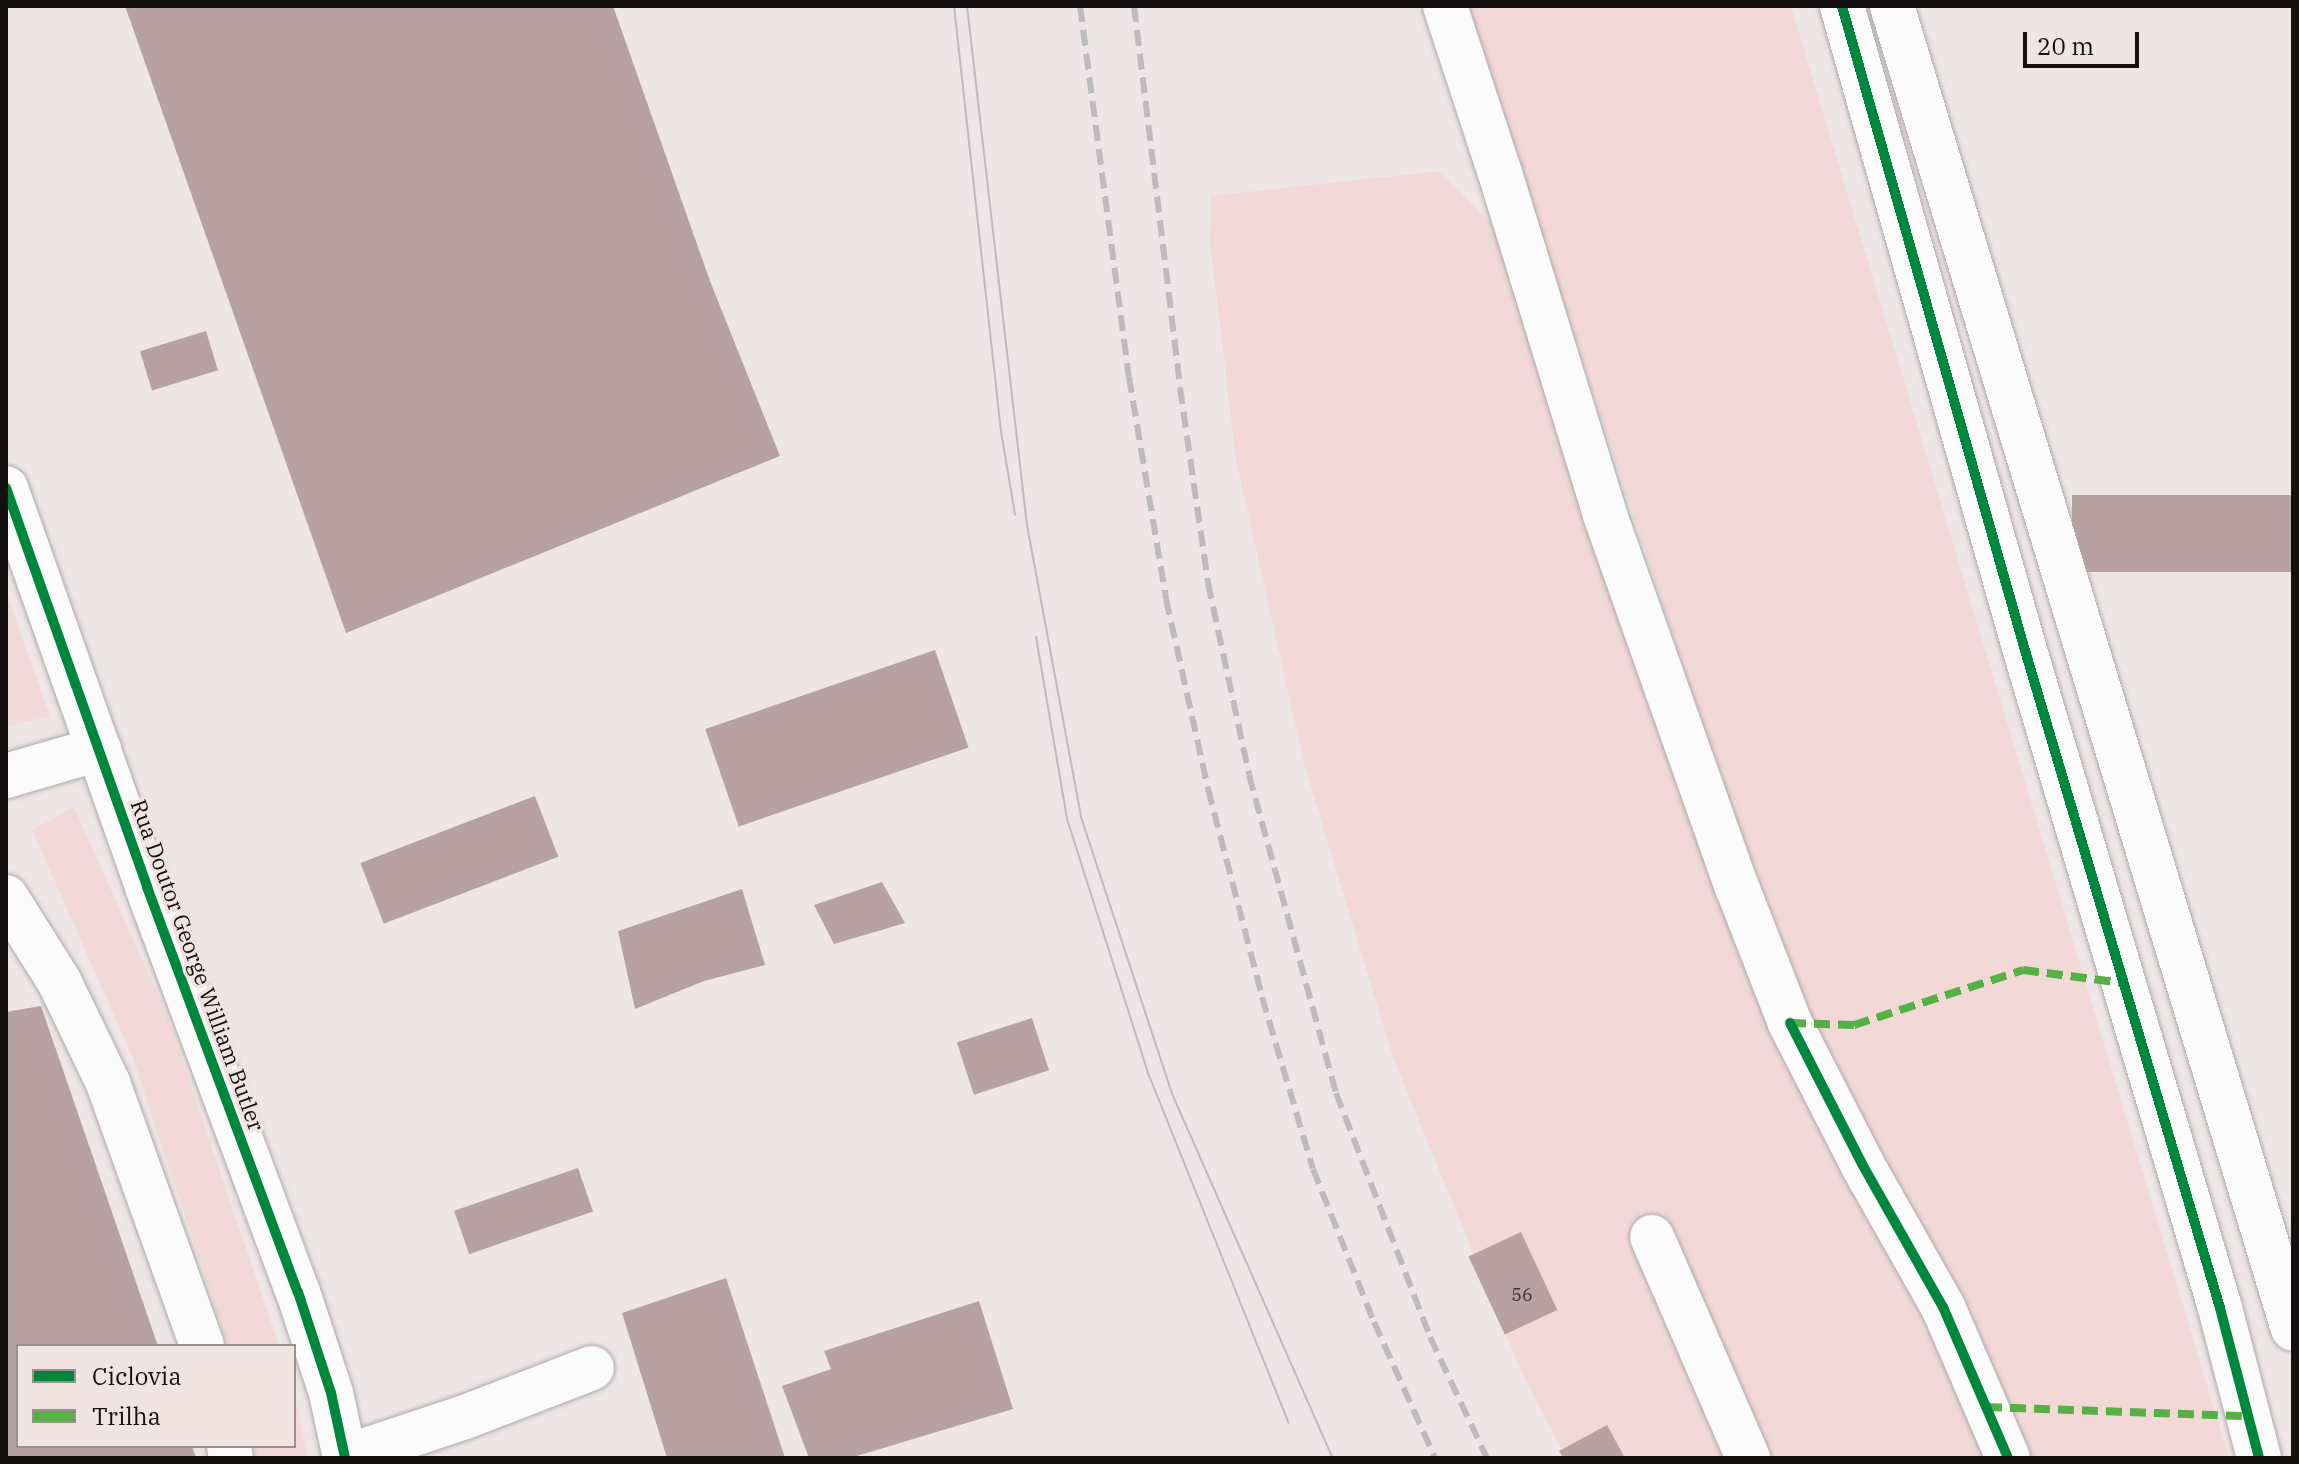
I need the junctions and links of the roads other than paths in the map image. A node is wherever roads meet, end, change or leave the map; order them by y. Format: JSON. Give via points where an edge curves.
{"nodes":[{"id":1,"x":1445,"y":6,"type":"edge"},
{"id":2,"x":1842,"y":6,"type":"edge"},
{"id":3,"x":1892,"y":6,"type":"edge"},
{"id":4,"x":6,"y":488,"type":"edge"},
{"id":5,"x":99,"y":749,"type":"junction"},
{"id":6,"x":6,"y":776,"type":"edge"},
{"id":7,"x":6,"y":897,"type":"edge"},
{"id":8,"x":1652,"y":1237,"type":"dead end"},
{"id":9,"x":2293,"y":1329,"type":"edge"},
{"id":10,"x":201,"y":1344,"type":"edge"},
{"id":11,"x":592,"y":1368,"type":"dead end"},
{"id":12,"x":345,"y":1457,"type":"edge"},
{"id":13,"x":1748,"y":1458,"type":"edge"},
{"id":14,"x":2008,"y":1458,"type":"edge"},
{"id":15,"x":2259,"y":1458,"type":"edge"}],
"edges":[{"from":1,"to":14,"type":"street","via":[[1605,515],[1737,887],[1790,1023],[1943,1307]]},
{"from":2,"to":15,"type":"street"},
{"from":3,"to":9,"type":"street"},
{"from":4,"to":5,"type":"street","name":"Rua Doutor George William Butler"},
{"from":5,"to":6,"type":"street"},
{"from":5,"to":12,"type":"street","name":"Rua Doutor George William Butler","via":[[298,1292],[331,1393]]},
{"from":7,"to":10,"type":"street","via":[[59,981],[108,1083]]},
{"from":8,"to":13,"type":"street"},
{"from":11,"to":12,"type":"street"}]}
